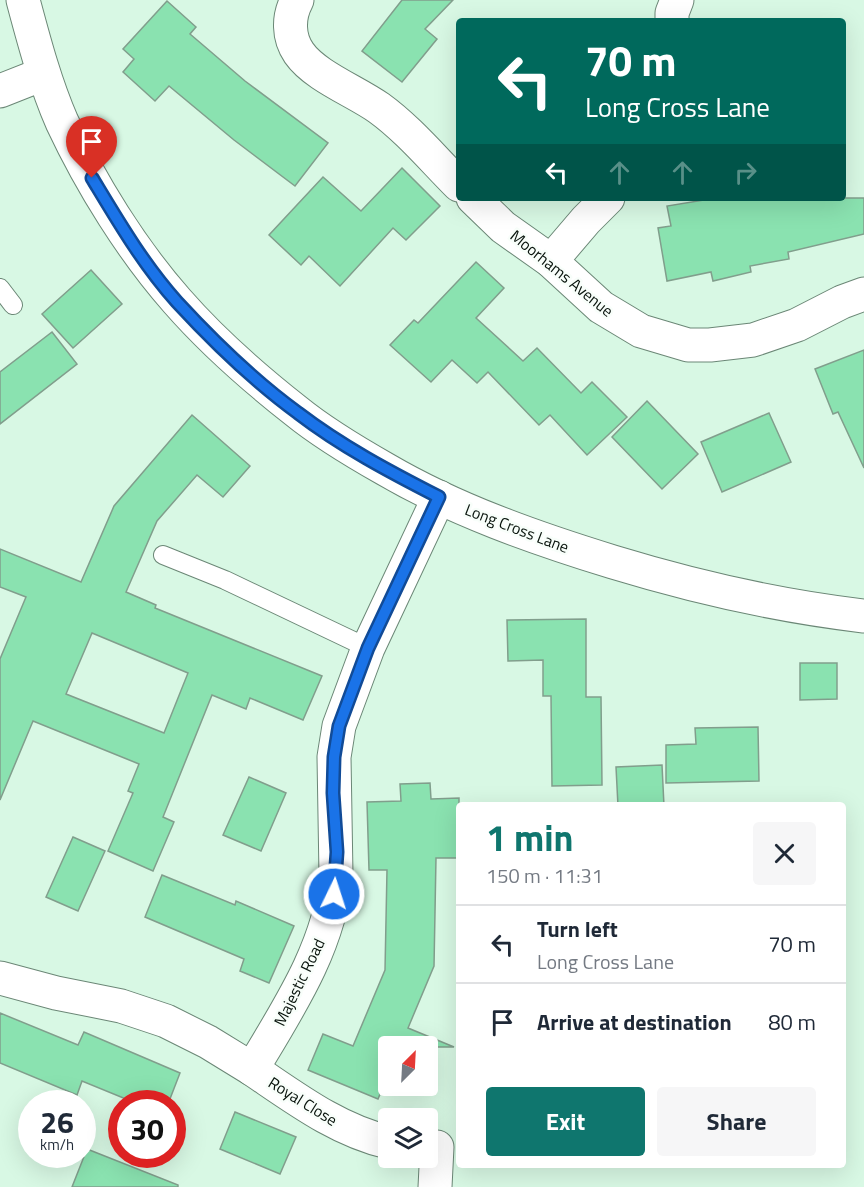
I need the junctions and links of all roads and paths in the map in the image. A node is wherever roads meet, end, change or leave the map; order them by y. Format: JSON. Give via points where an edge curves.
{"nodes":[{"id":1,"x":22,"y":0,"type":"edge"},
{"id":2,"x":297,"y":0,"type":"edge"},
{"id":3,"x":677,"y":0,"type":"edge"},
{"id":4,"x":672,"y":18,"type":"edge"},
{"id":5,"x":43,"y":75,"type":"junction"},
{"id":6,"x":0,"y":91,"type":"edge"},
{"id":7,"x":456,"y":181,"type":"edge"},
{"id":8,"x":476,"y":201,"type":"edge"},
{"id":9,"x":605,"y":201,"type":"edge"},
{"id":10,"x":551,"y":261,"type":"junction"},
{"id":11,"x":0,"y":288,"type":"edge"},
{"id":12,"x":864,"y":294,"type":"edge"},
{"id":13,"x":13,"y":305,"type":"dead end"},
{"id":14,"x":439,"y":497,"type":"junction"},
{"id":15,"x":163,"y":555,"type":"dead end"},
{"id":16,"x":864,"y":616,"type":"edge"},
{"id":17,"x":368,"y":648,"type":"junction"},
{"id":18,"x":0,"y":978,"type":"edge"},
{"id":19,"x":252,"y":1069,"type":"junction"},
{"id":20,"x":378,"y":1140,"type":"edge"},
{"id":21,"x":441,"y":1146,"type":"edge"},
{"id":22,"x":435,"y":1187,"type":"edge"}],
"edges":[{"from":1,"to":5,"type":"street","name":"Long Cross Lane"},
{"from":2,"to":7,"type":"street","via":[[290,30],[299,53],[394,120]]},
{"from":3,"to":4,"type":"street"},
{"from":5,"to":6,"type":"street"},
{"from":5,"to":14,"type":"street","name":"Long Cross Lane","via":[[92,178],[129,239],[176,301],[298,413],[386,470]]},
{"from":8,"to":10,"type":"street","name":"Moorhams Avenue"},
{"from":9,"to":10,"type":"street"},
{"from":10,"to":12,"type":"street","name":"Moorhams Avenue","via":[[620,320],[641,331],[688,345],[753,340]]},
{"from":11,"to":13,"type":"lane"},
{"from":14,"to":16,"type":"street","name":"Long Cross Lane","via":[[536,537],[648,573],[770,603]]},
{"from":14,"to":17,"type":"street","name":"Majestic Road"},
{"from":15,"to":17,"type":"lane"},
{"from":17,"to":19,"type":"street","name":"Majestic Road","via":[[339,726],[334,757],[336,875],[328,918],[302,981]]},
{"from":18,"to":19,"type":"street","via":[[121,1006],[166,1021]]},
{"from":19,"to":20,"type":"street","name":"Royal Close","via":[[324,1117]]},
{"from":21,"to":22,"type":"street"}]}
